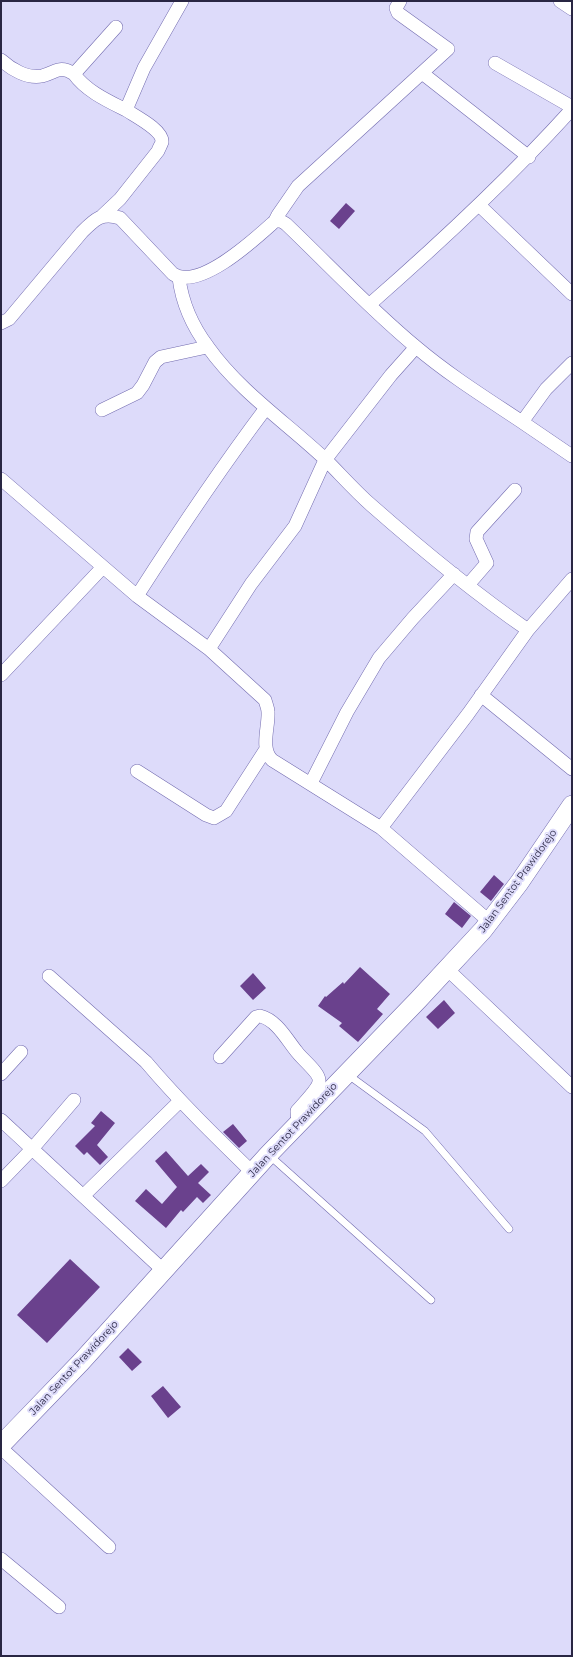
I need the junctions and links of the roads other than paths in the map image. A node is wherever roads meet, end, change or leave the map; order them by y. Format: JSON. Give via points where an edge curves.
{"nodes":[{"id":1,"x":182,"y":1,"type":"edge"},
{"id":2,"x":400,"y":1,"type":"edge"},
{"id":3,"x":560,"y":1,"type":"edge"},
{"id":4,"x":572,"y":9,"type":"edge"},
{"id":5,"x":116,"y":27,"type":"dead end"},
{"id":6,"x":1,"y":60,"type":"edge"},
{"id":7,"x":495,"y":63,"type":"dead end"},
{"id":8,"x":422,"y":73,"type":"junction"},
{"id":9,"x":74,"y":74,"type":"junction"},
{"id":10,"x":572,"y":108,"type":"edge"},
{"id":11,"x":126,"y":110,"type":"junction"},
{"id":12,"x":529,"y":157,"type":"junction"},
{"id":13,"x":480,"y":206,"type":"junction"},
{"id":14,"x":102,"y":216,"type":"junction"},
{"id":15,"x":276,"y":221,"type":"junction"},
{"id":16,"x":179,"y":278,"type":"junction"},
{"id":17,"x":572,"y":294,"type":"edge"},
{"id":18,"x":369,"y":305,"type":"junction"},
{"id":19,"x":2,"y":325,"type":"edge"},
{"id":20,"x":207,"y":347,"type":"junction"},
{"id":21,"x":416,"y":347,"type":"junction"},
{"id":22,"x":572,"y":363,"type":"edge"},
{"id":23,"x":266,"y":408,"type":"junction"},
{"id":24,"x":102,"y":410,"type":"dead end"},
{"id":25,"x":522,"y":422,"type":"junction"},
{"id":26,"x":572,"y":456,"type":"edge"},
{"id":27,"x":325,"y":460,"type":"junction"},
{"id":28,"x":1,"y":479,"type":"edge"},
{"id":29,"x":515,"y":490,"type":"dead end"},
{"id":30,"x":103,"y":567,"type":"junction"},
{"id":31,"x":454,"y":574,"type":"junction"},
{"id":32,"x":572,"y":579,"type":"edge"},
{"id":33,"x":468,"y":585,"type":"junction"},
{"id":34,"x":137,"y":596,"type":"junction"},
{"id":35,"x":528,"y":630,"type":"junction"},
{"id":36,"x":209,"y":649,"type":"junction"},
{"id":37,"x":1,"y":675,"type":"edge"},
{"id":38,"x":482,"y":695,"type":"junction"},
{"id":39,"x":266,"y":749,"type":"junction"},
{"id":40,"x":572,"y":769,"type":"edge"},
{"id":41,"x":137,"y":771,"type":"dead end"},
{"id":42,"x":311,"y":783,"type":"junction"},
{"id":43,"x":572,"y":805,"type":"edge"},
{"id":44,"x":381,"y":828,"type":"junction"},
{"id":45,"x":490,"y":922,"type":"junction"},
{"id":46,"x":447,"y":969,"type":"junction"},
{"id":47,"x":49,"y":976,"type":"dead end"},
{"id":48,"x":21,"y":1052,"type":"dead end"},
{"id":49,"x":220,"y":1058,"type":"dead end"},
{"id":50,"x":1,"y":1074,"type":"edge"},
{"id":51,"x":347,"y":1074,"type":"junction"},
{"id":52,"x":572,"y":1087,"type":"edge"},
{"id":53,"x":74,"y":1100,"type":"dead end"},
{"id":54,"x":180,"y":1101,"type":"junction"},
{"id":55,"x":1,"y":1120,"type":"edge"},
{"id":56,"x":298,"y":1124,"type":"junction"},
{"id":57,"x":32,"y":1148,"type":"junction"},
{"id":58,"x":268,"y":1155,"type":"junction"},
{"id":59,"x":253,"y":1173,"type":"junction"},
{"id":60,"x":1,"y":1181,"type":"edge"},
{"id":61,"x":83,"y":1196,"type":"junction"},
{"id":62,"x":509,"y":1229,"type":"dead end"},
{"id":63,"x":164,"y":1272,"type":"junction"},
{"id":64,"x":431,"y":1300,"type":"dead end"},
{"id":65,"x":1,"y":1446,"type":"edge"},
{"id":66,"x":109,"y":1547,"type":"dead end"},
{"id":67,"x":1,"y":1559,"type":"edge"},
{"id":68,"x":59,"y":1607,"type":"dead end"}],
"edges":[{"from":1,"to":11,"type":"street","via":[[144,68]]},
{"from":2,"to":8,"type":"street","via":[[396,8],[398,13],[448,49]]},
{"from":3,"to":4,"type":"street"},
{"from":5,"to":9,"type":"street"},
{"from":6,"to":9,"type":"street","via":[[25,74],[40,76],[60,69],[66,69]]},
{"from":7,"to":10,"type":"street"},
{"from":8,"to":12,"type":"street"},
{"from":8,"to":15,"type":"street","via":[[298,186]]},
{"from":9,"to":11,"type":"street","via":[[102,98]]},
{"from":10,"to":12,"type":"street"},
{"from":11,"to":14,"type":"street","via":[[157,130],[162,142],[158,151],[120,198]]},
{"from":12,"to":13,"type":"street"},
{"from":13,"to":17,"type":"street"},
{"from":13,"to":18,"type":"street"},
{"from":14,"to":16,"type":"street","via":[[112,215],[120,218]]},
{"from":14,"to":19,"type":"street","via":[[82,232],[9,320]]},
{"from":15,"to":16,"type":"street","via":[[235,255],[197,276]]},
{"from":15,"to":18,"type":"street","via":[[286,224]]},
{"from":16,"to":20,"type":"street","via":[[183,299]]},
{"from":18,"to":21,"type":"street"},
{"from":20,"to":23,"type":"street","via":[[230,374]]},
{"from":20,"to":24,"type":"street","via":[[161,357],[153,365],[136,393]]},
{"from":21,"to":25,"type":"street","via":[[447,372]]},
{"from":21,"to":27,"type":"street"},
{"from":22,"to":25,"type":"street","via":[[546,389]]},
{"from":23,"to":27,"type":"street"},
{"from":23,"to":34,"type":"street","via":[[215,477]]},
{"from":25,"to":26,"type":"street"},
{"from":27,"to":31,"type":"street","via":[[371,505]]},
{"from":27,"to":36,"type":"street","via":[[295,526],[251,584]]},
{"from":28,"to":30,"type":"street"},
{"from":29,"to":33,"type":"street","via":[[477,532],[476,539],[487,563]]},
{"from":30,"to":34,"type":"street"},
{"from":30,"to":37,"type":"street"},
{"from":31,"to":33,"type":"street"},
{"from":31,"to":42,"type":"street","via":[[379,658],[346,712]]},
{"from":32,"to":35,"type":"street"},
{"from":33,"to":35,"type":"street"},
{"from":34,"to":36,"type":"street"},
{"from":35,"to":38,"type":"street"},
{"from":36,"to":39,"type":"street","via":[[265,700],[268,711]]},
{"from":38,"to":40,"type":"street"},
{"from":38,"to":44,"type":"street"},
{"from":39,"to":41,"type":"street","via":[[226,810],[214,818]]},
{"from":39,"to":42,"type":"street","via":[[272,760]]},
{"from":42,"to":44,"type":"street"},
{"from":43,"to":45,"type":"main road","name":"Jalan Sentot Prawidorejo"},
{"from":44,"to":45,"type":"street"},
{"from":45,"to":46,"type":"main road","name":"Jalan Sentot Prawidorejo"},
{"from":46,"to":51,"type":"main road","name":"Jalan Sentot Prawidorejo"},
{"from":46,"to":52,"type":"street"},
{"from":47,"to":54,"type":"street","via":[[146,1062]]},
{"from":48,"to":50,"type":"street"},
{"from":49,"to":56,"type":"street","via":[[256,1017],[260,1016],[269,1021],[287,1038],[319,1079],[318,1086],[297,1111]]},
{"from":51,"to":56,"type":"main road","name":"Jalan Sentot Prawidorejo"},
{"from":51,"to":62,"type":"lane","via":[[425,1131]]},
{"from":53,"to":57,"type":"street"},
{"from":54,"to":59,"type":"street"},
{"from":54,"to":61,"type":"street"},
{"from":55,"to":57,"type":"street"},
{"from":56,"to":58,"type":"main road","name":"Jalan Sentot Prawidorejo"},
{"from":57,"to":60,"type":"street"},
{"from":57,"to":61,"type":"street"},
{"from":58,"to":59,"type":"main road","name":"Jalan Sentot Prawidorejo"},
{"from":58,"to":64,"type":"lane"},
{"from":59,"to":63,"type":"main road","name":"Jalan Sentot Prawidorejo"},
{"from":61,"to":63,"type":"street"},
{"from":63,"to":65,"type":"main road","name":"Jalan Sentot Prawidorejo"},
{"from":65,"to":66,"type":"street"},
{"from":67,"to":68,"type":"street"}]}
